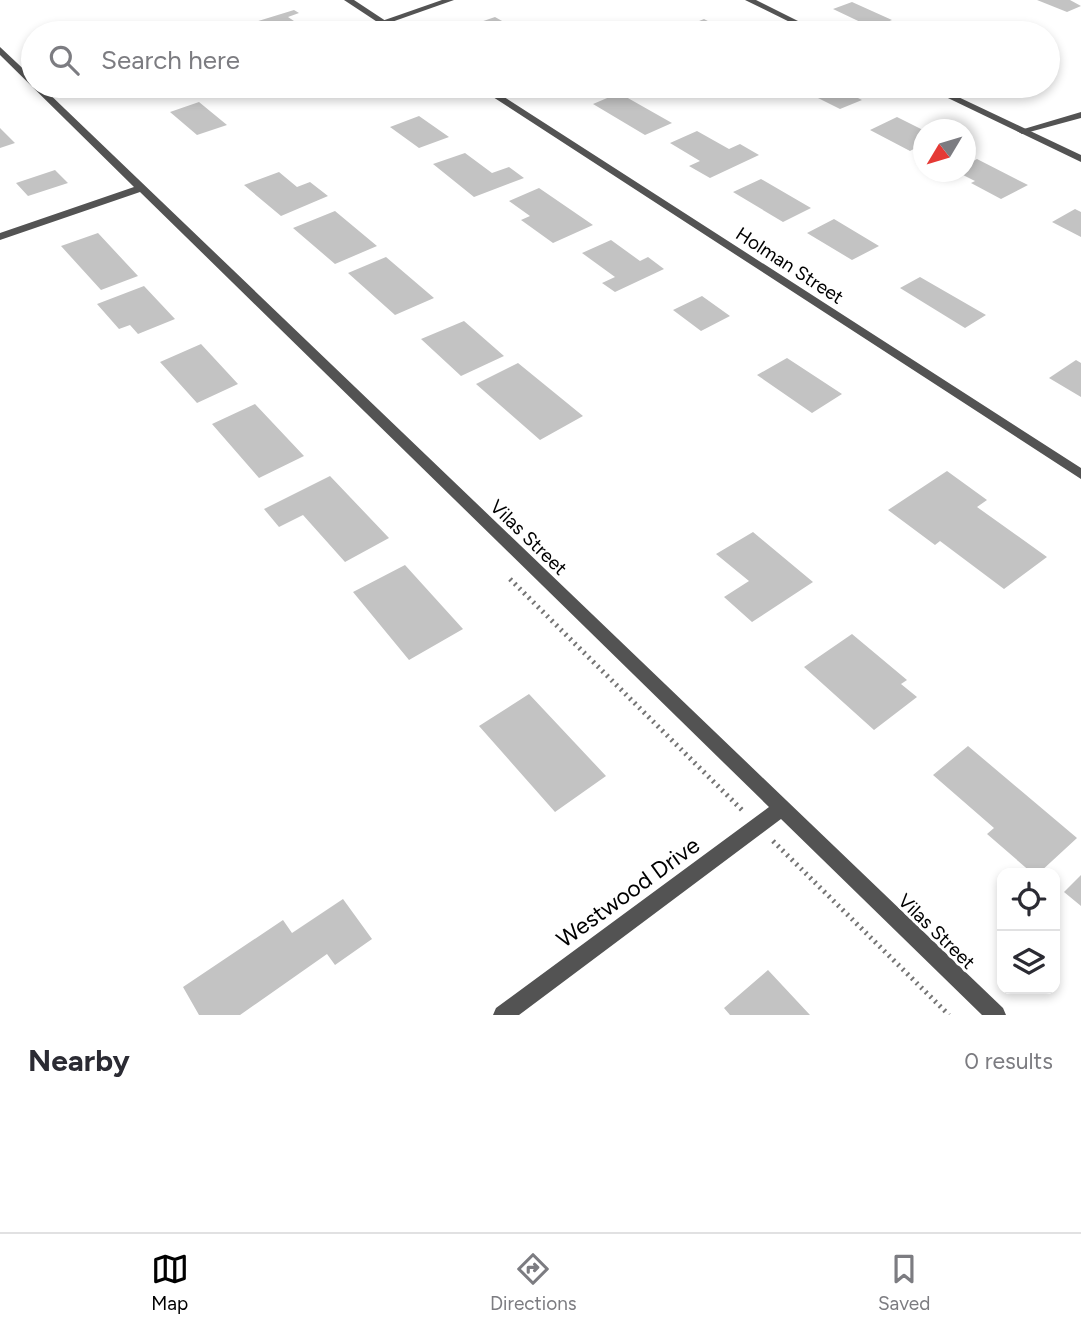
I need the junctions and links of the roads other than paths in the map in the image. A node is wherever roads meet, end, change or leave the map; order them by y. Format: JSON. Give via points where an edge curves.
{"nodes":[{"id":1,"x":348,"y":0,"type":"edge"},
{"id":2,"x":450,"y":0,"type":"edge"},
{"id":3,"x":749,"y":0,"type":"edge"},
{"id":4,"x":432,"y":2,"type":"edge"},
{"id":5,"x":381,"y":21,"type":"edge"},
{"id":6,"x":385,"y":21,"type":"edge"},
{"id":7,"x":793,"y":21,"type":"edge"},
{"id":8,"x":0,"y":50,"type":"edge"},
{"id":9,"x":21,"y":72,"type":"edge"},
{"id":10,"x":47,"y":98,"type":"edge"},
{"id":11,"x":500,"y":98,"type":"edge"},
{"id":12,"x":953,"y":98,"type":"edge"},
{"id":13,"x":1081,"y":115,"type":"edge"},
{"id":14,"x":1022,"y":131,"type":"junction"},
{"id":15,"x":1081,"y":159,"type":"edge"},
{"id":16,"x":139,"y":189,"type":"junction"},
{"id":17,"x":0,"y":237,"type":"edge"},
{"id":18,"x":1081,"y":474,"type":"edge"},
{"id":19,"x":782,"y":808,"type":"junction"},
{"id":20,"x":503,"y":1015,"type":"edge"},
{"id":21,"x":996,"y":1015,"type":"edge"}],
"edges":[{"from":1,"to":5,"type":"street"},
{"from":2,"to":4,"type":"street"},
{"from":3,"to":7,"type":"street"},
{"from":4,"to":6,"type":"street"},
{"from":8,"to":9,"type":"street","name":"Vilas Street"},
{"from":10,"to":16,"type":"street","name":"Vilas Street"},
{"from":11,"to":18,"type":"street","name":"Holman Street"},
{"from":12,"to":14,"type":"street"},
{"from":13,"to":14,"type":"street"},
{"from":14,"to":15,"type":"street"},
{"from":16,"to":17,"type":"street"},
{"from":16,"to":19,"type":"street","name":"Vilas Street"},
{"from":19,"to":20,"type":"street","name":"Westwood Drive"},
{"from":19,"to":21,"type":"street","name":"Vilas Street"}]}
